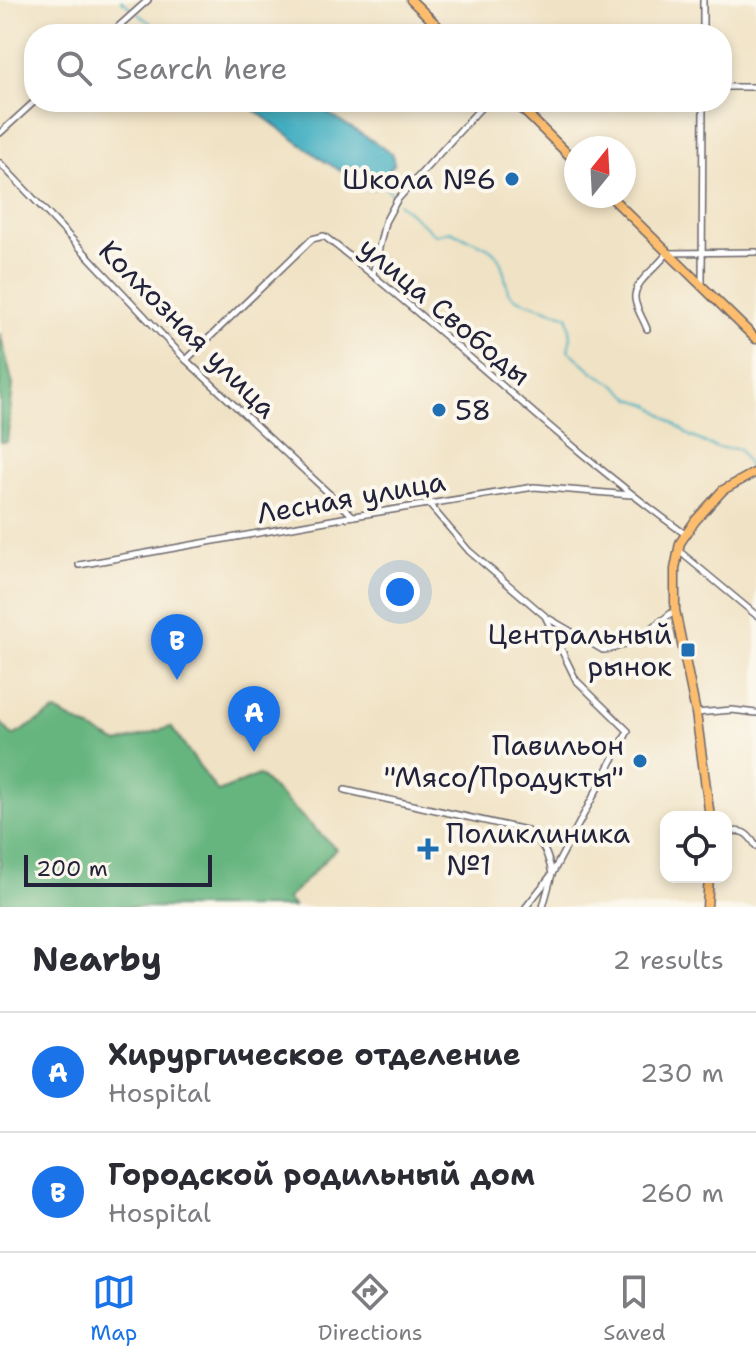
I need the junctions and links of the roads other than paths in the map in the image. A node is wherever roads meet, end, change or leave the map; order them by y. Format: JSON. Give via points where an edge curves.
{"nodes":[{"id":1,"x":148,"y":0,"type":"edge"},
{"id":2,"x":411,"y":0,"type":"edge"},
{"id":3,"x":703,"y":0,"type":"edge"},
{"id":4,"x":121,"y":24,"type":"edge"},
{"id":5,"x":436,"y":24,"type":"edge"},
{"id":6,"x":703,"y":24,"type":"edge"},
{"id":7,"x":732,"y":87,"type":"edge"},
{"id":8,"x":756,"y":87,"type":"edge"},
{"id":9,"x":24,"y":111,"type":"edge"},
{"id":10,"x":477,"y":112,"type":"edge"},
{"id":11,"x":525,"y":112,"type":"edge"},
{"id":12,"x":703,"y":112,"type":"edge"},
{"id":13,"x":0,"y":133,"type":"edge"},
{"id":14,"x":564,"y":150,"type":"edge"},
{"id":15,"x":0,"y":163,"type":"edge"},
{"id":16,"x":622,"y":208,"type":"edge"},
{"id":17,"x":702,"y":252,"type":"junction"},
{"id":18,"x":756,"y":252,"type":"edge"},
{"id":19,"x":667,"y":253,"type":"junction"},
{"id":20,"x":373,"y":274,"type":"junction"},
{"id":21,"x":702,"y":285,"type":"junction"},
{"id":22,"x":647,"y":329,"type":"dead end"},
{"id":23,"x":756,"y":339,"type":"edge"},
{"id":24,"x":186,"y":360,"type":"junction"},
{"id":25,"x":756,"y":472,"type":"edge"},
{"id":26,"x":631,"y":495,"type":"junction"},
{"id":27,"x":428,"y":503,"type":"junction"},
{"id":28,"x":354,"y":516,"type":"junction"},
{"id":29,"x":685,"y":534,"type":"junction"},
{"id":30,"x":678,"y":551,"type":"junction"},
{"id":31,"x":79,"y":565,"type":"dead end"},
{"id":32,"x":675,"y":610,"type":"junction"},
{"id":33,"x":756,"y":615,"type":"edge"},
{"id":34,"x":545,"y":616,"type":"junction"},
{"id":35,"x":696,"y":713,"type":"junction"},
{"id":36,"x":756,"y":713,"type":"edge"},
{"id":37,"x":345,"y":790,"type":"dead end"},
{"id":38,"x":710,"y":811,"type":"edge"},
{"id":39,"x":732,"y":831,"type":"edge"},
{"id":40,"x":756,"y":846,"type":"edge"},
{"id":41,"x":552,"y":874,"type":"junction"},
{"id":42,"x":709,"y":883,"type":"edge"},
{"id":43,"x":526,"y":907,"type":"edge"},
{"id":44,"x":543,"y":907,"type":"edge"},
{"id":45,"x":707,"y":907,"type":"edge"}],
"edges":[{"from":1,"to":4,"type":"street"},
{"from":2,"to":5,"type":"main road"},
{"from":3,"to":6,"type":"street"},
{"from":7,"to":8,"type":"street"},
{"from":9,"to":13,"type":"street"},
{"from":10,"to":20,"type":"street","via":[[397,200],[385,222]]},
{"from":11,"to":14,"type":"main road"},
{"from":12,"to":17,"type":"street"},
{"from":15,"to":24,"type":"street","name":"Колхозная улица"},
{"from":16,"to":19,"type":"main road"},
{"from":17,"to":18,"type":"street"},
{"from":17,"to":19,"type":"street"},
{"from":17,"to":21,"type":"street"},
{"from":19,"to":21,"type":"main road"},
{"from":19,"to":22,"type":"street","via":[[637,287],[635,300]]},
{"from":20,"to":24,"type":"street","name":"улица Свободы","via":[[324,236],[312,239]]},
{"from":20,"to":26,"type":"street","name":"улица Свободы"},
{"from":21,"to":23,"type":"main road"},
{"from":24,"to":28,"type":"street","name":"Колхозная улица"},
{"from":25,"to":29,"type":"main road","via":[[723,490]]},
{"from":26,"to":27,"type":"street","name":"Лесная улица","via":[[534,487]]},
{"from":26,"to":29,"type":"street","name":"улица Свободы"},
{"from":27,"to":28,"type":"street","name":"Лесная улица"},
{"from":27,"to":34,"type":"street","via":[[469,551]]},
{"from":28,"to":31,"type":"street","name":"Лесная улица"},
{"from":29,"to":30,"type":"main road"},
{"from":30,"to":32,"type":"main road"},
{"from":30,"to":33,"type":"street"},
{"from":32,"to":34,"type":"street","via":[[612,650],[603,650]]},
{"from":32,"to":35,"type":"main road"},
{"from":34,"to":41,"type":"street","via":[[576,680],[628,731]]},
{"from":35,"to":36,"type":"street"},
{"from":35,"to":38,"type":"main road"},
{"from":37,"to":41,"type":"street","via":[[526,830],[547,853]]},
{"from":39,"to":40,"type":"street","via":[[742,830]]},
{"from":41,"to":43,"type":"street"},
{"from":41,"to":44,"type":"street"},
{"from":42,"to":45,"type":"main road"}]}
